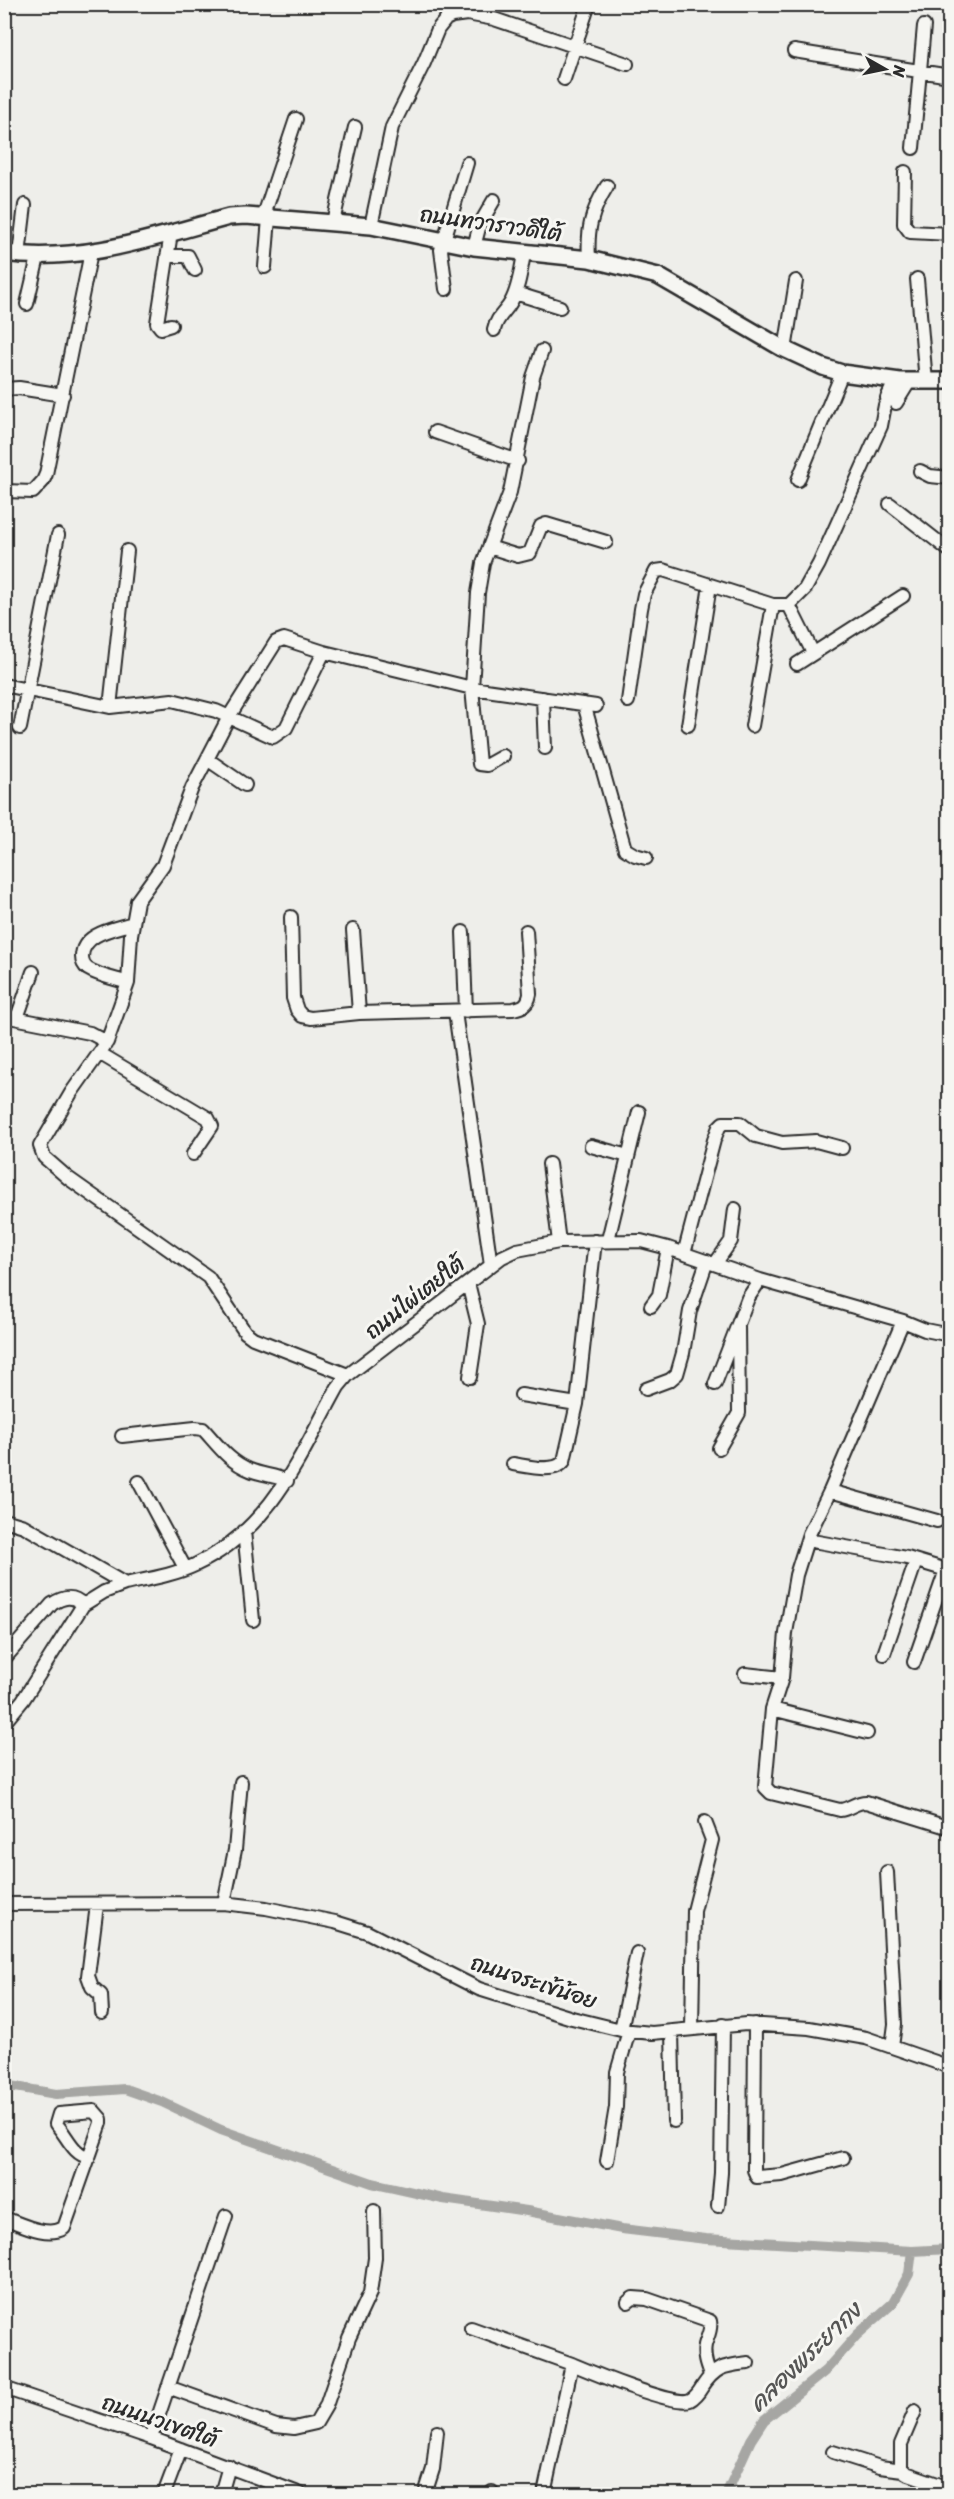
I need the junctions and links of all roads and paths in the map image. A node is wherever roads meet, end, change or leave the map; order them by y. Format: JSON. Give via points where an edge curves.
{"nodes":[{"id":1,"x":589,"y":4,"type":"edge"},
{"id":2,"x":924,"y":26,"type":"dead end"},
{"id":3,"x":576,"y":46,"type":"junction"},
{"id":4,"x":794,"y":51,"type":"dead end"},
{"id":5,"x":627,"y":64,"type":"dead end"},
{"id":6,"x":920,"y":72,"type":"junction"},
{"id":7,"x":950,"y":76,"type":"edge"},
{"id":8,"x":564,"y":79,"type":"dead end"},
{"id":9,"x":296,"y":119,"type":"dead end"},
{"id":10,"x":355,"y":127,"type":"dead end"},
{"id":11,"x":913,"y":148,"type":"dead end"},
{"id":12,"x":467,"y":163,"type":"dead end"},
{"id":13,"x":905,"y":172,"type":"dead end"},
{"id":14,"x":607,"y":186,"type":"dead end"},
{"id":15,"x":494,"y":200,"type":"dead end"},
{"id":16,"x":25,"y":205,"type":"dead end"},
{"id":17,"x":266,"y":218,"type":"junction"},
{"id":18,"x":333,"y":222,"type":"junction"},
{"id":19,"x":371,"y":226,"type":"junction"},
{"id":20,"x":171,"y":233,"type":"junction"},
{"id":21,"x":950,"y":234,"type":"edge"},
{"id":22,"x":443,"y":240,"type":"junction"},
{"id":23,"x":474,"y":247,"type":"junction"},
{"id":24,"x":91,"y":252,"type":"junction"},
{"id":25,"x":12,"y":254,"type":"edge"},
{"id":26,"x":524,"y":254,"type":"junction"},
{"id":27,"x":38,"y":256,"type":"junction"},
{"id":28,"x":167,"y":256,"type":"junction"},
{"id":29,"x":589,"y":259,"type":"junction"},
{"id":30,"x":265,"y":267,"type":"dead end"},
{"id":31,"x":195,"y":270,"type":"dead end"},
{"id":32,"x":917,"y":279,"type":"dead end"},
{"id":33,"x":796,"y":281,"type":"dead end"},
{"id":34,"x":446,"y":290,"type":"dead end"},
{"id":35,"x":515,"y":293,"type":"junction"},
{"id":36,"x":27,"y":304,"type":"dead end"},
{"id":37,"x":560,"y":307,"type":"dead end"},
{"id":38,"x":171,"y":325,"type":"dead end"},
{"id":39,"x":494,"y":330,"type":"dead end"},
{"id":40,"x":785,"y":350,"type":"junction"},
{"id":41,"x":542,"y":351,"type":"dead end"},
{"id":42,"x":842,"y":373,"type":"junction"},
{"id":43,"x":902,"y":381,"type":"junction"},
{"id":44,"x":950,"y":381,"type":"edge"},
{"id":45,"x":926,"y":382,"type":"junction"},
{"id":46,"x":4,"y":389,"type":"edge"},
{"id":47,"x":63,"y":395,"type":"junction"},
{"id":48,"x":435,"y":432,"type":"dead end"},
{"id":49,"x":518,"y":460,"type":"junction"},
{"id":50,"x":920,"y":471,"type":"dead end"},
{"id":51,"x":950,"y":478,"type":"edge"},
{"id":52,"x":798,"y":480,"type":"dead end"},
{"id":53,"x":5,"y":491,"type":"edge"},
{"id":54,"x":890,"y":504,"type":"dead end"},
{"id":55,"x":58,"y":535,"type":"dead end"},
{"id":56,"x":606,"y":542,"type":"dead end"},
{"id":57,"x":489,"y":548,"type":"junction"},
{"id":58,"x":127,"y":551,"type":"dead end"},
{"id":59,"x":950,"y":551,"type":"edge"},
{"id":60,"x":710,"y":585,"type":"junction"},
{"id":61,"x":903,"y":596,"type":"dead end"},
{"id":62,"x":789,"y":604,"type":"junction"},
{"id":63,"x":773,"y":605,"type":"junction"},
{"id":64,"x":324,"y":652,"type":"junction"},
{"id":65,"x":813,"y":653,"type":"junction"},
{"id":66,"x":797,"y":664,"type":"dead end"},
{"id":67,"x":4,"y":685,"type":"edge"},
{"id":68,"x":472,"y":688,"type":"junction"},
{"id":69,"x":29,"y":689,"type":"junction"},
{"id":70,"x":543,"y":698,"type":"junction"},
{"id":71,"x":628,"y":700,"type":"dead end"},
{"id":72,"x":110,"y":707,"type":"junction"},
{"id":73,"x":230,"y":716,"type":"junction"},
{"id":74,"x":688,"y":725,"type":"dead end"},
{"id":75,"x":752,"y":726,"type":"dead end"},
{"id":76,"x":21,"y":728,"type":"dead end"},
{"id":77,"x":545,"y":747,"type":"dead end"},
{"id":78,"x":503,"y":756,"type":"dead end"},
{"id":79,"x":207,"y":759,"type":"junction"},
{"id":80,"x":245,"y":785,"type":"dead end"},
{"id":81,"x":646,"y":858,"type":"dead end"},
{"id":82,"x":291,"y":917,"type":"dead end"},
{"id":83,"x":133,"y":923,"type":"junction"},
{"id":84,"x":353,"y":930,"type":"dead end"},
{"id":85,"x":526,"y":931,"type":"dead end"},
{"id":86,"x":463,"y":932,"type":"dead end"},
{"id":87,"x":33,"y":972,"type":"dead end"},
{"id":88,"x":128,"y":983,"type":"junction"},
{"id":89,"x":461,"y":1011,"type":"junction"},
{"id":90,"x":359,"y":1013,"type":"junction"},
{"id":91,"x":4,"y":1016,"type":"edge"},
{"id":92,"x":17,"y":1018,"type":"junction"},
{"id":93,"x":103,"y":1047,"type":"junction"},
{"id":94,"x":639,"y":1112,"type":"dead end"},
{"id":95,"x":591,"y":1146,"type":"dead end"},
{"id":96,"x":842,"y":1148,"type":"dead end"},
{"id":97,"x":193,"y":1154,"type":"dead end"},
{"id":98,"x":628,"y":1156,"type":"junction"},
{"id":99,"x":549,"y":1164,"type":"dead end"},
{"id":100,"x":735,"y":1209,"type":"dead end"},
{"id":101,"x":608,"y":1240,"type":"junction"},
{"id":102,"x":595,"y":1241,"type":"junction"},
{"id":103,"x":559,"y":1242,"type":"junction"},
{"id":104,"x":668,"y":1248,"type":"junction"},
{"id":105,"x":684,"y":1254,"type":"junction"},
{"id":106,"x":711,"y":1262,"type":"junction"},
{"id":107,"x":491,"y":1264,"type":"junction"},
{"id":108,"x":760,"y":1280,"type":"junction"},
{"id":109,"x":468,"y":1282,"type":"junction"},
{"id":110,"x":651,"y":1306,"type":"dead end"},
{"id":111,"x":903,"y":1321,"type":"junction"},
{"id":112,"x":738,"y":1326,"type":"junction"},
{"id":113,"x":950,"y":1335,"type":"edge"},
{"id":114,"x":348,"y":1375,"type":"junction"},
{"id":115,"x":470,"y":1377,"type":"dead end"},
{"id":116,"x":716,"y":1384,"type":"dead end"},
{"id":117,"x":646,"y":1389,"type":"dead end"},
{"id":118,"x":521,"y":1395,"type":"dead end"},
{"id":119,"x":577,"y":1404,"type":"junction"},
{"id":120,"x":122,"y":1436,"type":"dead end"},
{"id":121,"x":719,"y":1448,"type":"dead end"},
{"id":122,"x":513,"y":1464,"type":"dead end"},
{"id":123,"x":287,"y":1481,"type":"junction"},
{"id":124,"x":139,"y":1482,"type":"dead end"},
{"id":125,"x":830,"y":1491,"type":"junction"},
{"id":126,"x":4,"y":1520,"type":"edge"},
{"id":127,"x":937,"y":1521,"type":"dead end"},
{"id":128,"x":244,"y":1531,"type":"junction"},
{"id":129,"x":807,"y":1540,"type":"junction"},
{"id":130,"x":916,"y":1560,"type":"junction"},
{"id":131,"x":185,"y":1568,"type":"junction"},
{"id":132,"x":948,"y":1571,"type":"edge"},
{"id":133,"x":125,"y":1584,"type":"junction"},
{"id":134,"x":83,"y":1605,"type":"junction"},
{"id":135,"x":253,"y":1620,"type":"dead end"},
{"id":136,"x":884,"y":1654,"type":"dead end"},
{"id":137,"x":4,"y":1659,"type":"edge"},
{"id":138,"x":914,"y":1662,"type":"dead end"},
{"id":139,"x":745,"y":1674,"type":"dead end"},
{"id":140,"x":782,"y":1678,"type":"junction"},
{"id":141,"x":772,"y":1709,"type":"junction"},
{"id":142,"x":4,"y":1723,"type":"edge"},
{"id":143,"x":867,"y":1733,"type":"dead end"},
{"id":144,"x":241,"y":1782,"type":"dead end"},
{"id":145,"x":705,"y":1822,"type":"dead end"},
{"id":146,"x":950,"y":1828,"type":"edge"},
{"id":147,"x":887,"y":1872,"type":"dead end"},
{"id":148,"x":224,"y":1903,"type":"junction"},
{"id":149,"x":4,"y":1904,"type":"edge"},
{"id":150,"x":97,"y":1905,"type":"junction"},
{"id":151,"x":637,"y":1953,"type":"dead end"},
{"id":152,"x":102,"y":2013,"type":"dead end"},
{"id":153,"x":755,"y":2024,"type":"junction"},
{"id":154,"x":723,"y":2025,"type":"junction"},
{"id":155,"x":692,"y":2029,"type":"junction"},
{"id":156,"x":625,"y":2030,"type":"junction"},
{"id":157,"x":672,"y":2031,"type":"junction"},
{"id":158,"x":892,"y":2047,"type":"junction"},
{"id":159,"x":950,"y":2067,"type":"edge"},
{"id":160,"x":674,"y":2121,"type":"dead end"},
{"id":161,"x":89,"y":2157,"type":"dead end"},
{"id":162,"x":843,"y":2158,"type":"dead end"},
{"id":163,"x":607,"y":2161,"type":"dead end"},
{"id":164,"x":718,"y":2206,"type":"dead end"},
{"id":165,"x":374,"y":2211,"type":"dead end"},
{"id":166,"x":226,"y":2216,"type":"dead end"},
{"id":167,"x":4,"y":2218,"type":"edge"},
{"id":168,"x":628,"y":2302,"type":"dead end"},
{"id":169,"x":471,"y":2328,"type":"dead end"},
{"id":170,"x":748,"y":2363,"type":"dead end"},
{"id":171,"x":572,"y":2364,"type":"junction"},
{"id":172,"x":710,"y":2375,"type":"junction"},
{"id":173,"x":168,"y":2387,"type":"junction"},
{"id":174,"x":4,"y":2388,"type":"edge"},
{"id":175,"x":915,"y":2411,"type":"dead end"},
{"id":176,"x":437,"y":2432,"type":"dead end"},
{"id":177,"x":151,"y":2438,"type":"junction"},
{"id":178,"x":182,"y":2449,"type":"junction"},
{"id":179,"x":833,"y":2452,"type":"dead end"},
{"id":180,"x":229,"y":2466,"type":"junction"},
{"id":181,"x":903,"y":2470,"type":"junction"},
{"id":182,"x":949,"y":2488,"type":"edge"},
{"id":183,"x":164,"y":2494,"type":"edge"},
{"id":184,"x":221,"y":2494,"type":"edge"},
{"id":185,"x":301,"y":2494,"type":"edge"},
{"id":186,"x":425,"y":2494,"type":"edge"},
{"id":187,"x":546,"y":2494,"type":"edge"},
{"id":188,"x":946,"y":2494,"type":"edge"}],
"edges":[{"from":1,"to":3,"type":"street"},
{"from":2,"to":6,"type":"street"},
{"from":3,"to":5,"type":"street"},
{"from":3,"to":8,"type":"street"},
{"from":3,"to":19,"type":"street","via":[[494,19],[467,14],[446,20],[438,29],[392,127]]},
{"from":4,"to":6,"type":"street"},
{"from":6,"to":7,"type":"street"},
{"from":6,"to":11,"type":"street"},
{"from":9,"to":17,"type":"street"},
{"from":10,"to":18,"type":"street"},
{"from":12,"to":22,"type":"street"},
{"from":13,"to":21,"type":"street","via":[[906,230]]},
{"from":14,"to":29,"type":"street","via":[[594,206],[590,222]]},
{"from":15,"to":23,"type":"street","via":[[480,224]]},
{"from":16,"to":25,"type":"street"},
{"from":17,"to":18,"type":"street","name":"ถนนทวาราวดีใต้"},
{"from":17,"to":20,"type":"street","name":"ถนนทวาราวดีใต้","via":[[229,217]]},
{"from":17,"to":30,"type":"street"},
{"from":18,"to":19,"type":"street","name":"ถนนทวาราวดีใต้"},
{"from":19,"to":22,"type":"street","name":"ถนนทวาราวดีใต้"},
{"from":20,"to":24,"type":"street","name":"ถนนทวาราวดีใต้"},
{"from":20,"to":28,"type":"street"},
{"from":22,"to":23,"type":"street","name":"ถนนทวาราวดีใต้"},
{"from":22,"to":34,"type":"street"},
{"from":23,"to":26,"type":"street","name":"ถนนทวาราวดีใต้"},
{"from":24,"to":27,"type":"street","name":"ถนนทวาราวดีใต้"},
{"from":24,"to":47,"type":"street"},
{"from":25,"to":27,"type":"street","name":"ถนนทวาราวดีใต้"},
{"from":26,"to":29,"type":"street","name":"ถนนทวาราวดีใต้"},
{"from":26,"to":35,"type":"street"},
{"from":27,"to":36,"type":"street"},
{"from":28,"to":31,"type":"street","via":[[188,256]]},
{"from":28,"to":38,"type":"street","via":[[157,323],[161,328]]},
{"from":29,"to":40,"type":"street","name":"ถนนทวาราวดีใต้","via":[[658,276]]},
{"from":32,"to":45,"type":"street"},
{"from":33,"to":40,"type":"street"},
{"from":35,"to":37,"type":"street"},
{"from":35,"to":39,"type":"street","via":[[498,316]]},
{"from":40,"to":42,"type":"street","name":"ถนนทวาราวดีใต้"},
{"from":41,"to":49,"type":"street","via":[[533,377]]},
{"from":42,"to":43,"type":"street","name":"ถนนทวาราวดีใต้"},
{"from":42,"to":52,"type":"street"},
{"from":43,"to":45,"type":"street","name":"ถนนทวาราวดีใต้"},
{"from":43,"to":62,"type":"street","via":[[819,564],[805,589]]},
{"from":44,"to":45,"type":"street","name":"ถนนทวาราวดีใต้"},
{"from":46,"to":47,"type":"street"},
{"from":47,"to":53,"type":"street","via":[[43,482],[33,492]]},
{"from":48,"to":49,"type":"street"},
{"from":49,"to":57,"type":"street"},
{"from":50,"to":51,"type":"street"},
{"from":54,"to":59,"type":"street"},
{"from":55,"to":69,"type":"street"},
{"from":56,"to":57,"type":"street","via":[[546,525],[541,526],[530,553],[518,556]]},
{"from":57,"to":68,"type":"street","via":[[478,593]]},
{"from":58,"to":72,"type":"street"},
{"from":60,"to":63,"type":"street"},
{"from":60,"to":71,"type":"street","via":[[656,571],[641,609]]},
{"from":60,"to":74,"type":"street"},
{"from":61,"to":65,"type":"street"},
{"from":62,"to":63,"type":"street"},
{"from":62,"to":65,"type":"street"},
{"from":63,"to":75,"type":"street"},
{"from":64,"to":68,"type":"street"},
{"from":64,"to":73,"type":"street","via":[[284,639],[276,642]]},
{"from":64,"to":73,"type":"street","via":[[286,728],[278,735],[265,735]]},
{"from":65,"to":66,"type":"street"},
{"from":67,"to":69,"type":"street"},
{"from":68,"to":70,"type":"street"},
{"from":68,"to":78,"type":"street","via":[[479,764],[487,765]]},
{"from":69,"to":72,"type":"street"},
{"from":69,"to":76,"type":"street"},
{"from":70,"to":77,"type":"street"},
{"from":70,"to":81,"type":"street","via":[[590,705],[625,849]]},
{"from":72,"to":73,"type":"street","via":[[172,700]]},
{"from":73,"to":79,"type":"street"},
{"from":79,"to":80,"type":"street"},
{"from":79,"to":83,"type":"street","via":[[163,865],[137,901]]},
{"from":82,"to":90,"type":"street","via":[[297,1010],[311,1018]]},
{"from":83,"to":88,"type":"street"},
{"from":83,"to":88,"type":"street","via":[[96,935],[82,951],[87,969]]},
{"from":84,"to":90,"type":"street"},
{"from":85,"to":89,"type":"street","via":[[529,1001],[513,1009]]},
{"from":86,"to":89,"type":"street"},
{"from":87,"to":92,"type":"street"},
{"from":88,"to":93,"type":"street"},
{"from":89,"to":90,"type":"street"},
{"from":89,"to":107,"type":"street"},
{"from":91,"to":92,"type":"street"},
{"from":92,"to":93,"type":"street","via":[[90,1033]]},
{"from":93,"to":97,"type":"street","via":[[212,1121]]},
{"from":93,"to":114,"type":"street","via":[[51,1125],[40,1146],[44,1157],[208,1277],[244,1332]]},
{"from":94,"to":98,"type":"street"},
{"from":95,"to":98,"type":"street"},
{"from":96,"to":105,"type":"street","via":[[816,1141],[782,1143],[756,1136],[740,1123],[723,1123],[714,1140]]},
{"from":98,"to":101,"type":"street"},
{"from":99,"to":103,"type":"street"},
{"from":100,"to":106,"type":"street","via":[[727,1251]]},
{"from":101,"to":102,"type":"street","name":"ถนนไผ่เตยใต้"},
{"from":101,"to":104,"type":"street","name":"ถนนไผ่เตยใต้","via":[[641,1241]]},
{"from":102,"to":103,"type":"street","name":"ถนนไผ่เตยใต้"},
{"from":102,"to":119,"type":"street"},
{"from":103,"to":107,"type":"street","name":"ถนนไผ่เตยใต้","via":[[517,1250]]},
{"from":104,"to":105,"type":"street","name":"ถนนไผ่เตยใต้"},
{"from":104,"to":110,"type":"street","via":[[659,1295]]},
{"from":105,"to":106,"type":"street","name":"ถนนไผ่เตยใต้"},
{"from":106,"to":108,"type":"street","name":"ถนนไผ่เตยใต้"},
{"from":106,"to":117,"type":"street","via":[[690,1311],[677,1374]]},
{"from":107,"to":109,"type":"street","name":"ถนนไผ่เตยใต้"},
{"from":108,"to":111,"type":"street","name":"ถนนไผ่เตยใต้"},
{"from":108,"to":112,"type":"street","via":[[752,1288]]},
{"from":109,"to":114,"type":"street","name":"ถนนไผ่เตยใต้"},
{"from":109,"to":115,"type":"street","via":[[478,1324]]},
{"from":111,"to":113,"type":"street","name":"ถนนไผ่เตยใต้"},
{"from":111,"to":125,"type":"street"},
{"from":112,"to":116,"type":"street"},
{"from":112,"to":121,"type":"street","via":[[739,1413]]},
{"from":114,"to":123,"type":"street","name":"ถนนไผ่เตยใต้"},
{"from":118,"to":119,"type":"street"},
{"from":119,"to":122,"type":"street","via":[[561,1466]]},
{"from":120,"to":123,"type":"street","via":[[202,1429],[240,1466]]},
{"from":123,"to":128,"type":"street","name":"ถนนไผ่เตยใต้"},
{"from":124,"to":131,"type":"street"},
{"from":125,"to":127,"type":"street"},
{"from":125,"to":129,"type":"street"},
{"from":126,"to":133,"type":"street","via":[[24,1526]]},
{"from":128,"to":131,"type":"street","name":"ถนนไผ่เตยใต้"},
{"from":128,"to":135,"type":"street"},
{"from":129,"to":130,"type":"street"},
{"from":129,"to":140,"type":"street","via":[[790,1607]]},
{"from":130,"to":132,"type":"street"},
{"from":130,"to":136,"type":"street"},
{"from":131,"to":133,"type":"street","name":"ถนนไผ่เตยใต้"},
{"from":132,"to":138,"type":"street"},
{"from":133,"to":134,"type":"street","name":"ถนนไผ่เตยใต้"},
{"from":134,"to":137,"type":"street","via":[[71,1597],[52,1604]]},
{"from":134,"to":142,"type":"street"},
{"from":139,"to":140,"type":"street"},
{"from":140,"to":141,"type":"street"},
{"from":141,"to":143,"type":"street"},
{"from":141,"to":146,"type":"street","via":[[766,1791],[840,1810],[866,1802]]},
{"from":144,"to":148,"type":"street","via":[[235,1850]]},
{"from":145,"to":155,"type":"street","via":[[712,1840],[694,1911]]},
{"from":147,"to":158,"type":"street","via":[[895,2024]]},
{"from":148,"to":150,"type":"street","name":"ถนนจระเข้น้อย"},
{"from":148,"to":156,"type":"street","name":"ถนนจระเข้น้อย","via":[[310,1917],[367,1932],[479,1989]]},
{"from":149,"to":150,"type":"street","name":"ถนนจระเข้น้อย"},
{"from":150,"to":152,"type":"street","via":[[88,1976],[101,1995]]},
{"from":151,"to":156,"type":"street"},
{"from":153,"to":154,"type":"street","name":"ถนนจระเข้น้อย"},
{"from":153,"to":158,"type":"street","name":"ถนนจระเข้น้อย","via":[[846,2033]]},
{"from":153,"to":162,"type":"street","via":[[757,2177],[782,2175]]},
{"from":154,"to":155,"type":"street","name":"ถนนจระเข้น้อย"},
{"from":154,"to":164,"type":"street"},
{"from":155,"to":157,"type":"street","name":"ถนนจระเข้น้อย"},
{"from":156,"to":157,"type":"street","name":"ถนนจระเข้น้อย"},
{"from":156,"to":163,"type":"street"},
{"from":157,"to":160,"type":"street"},
{"from":158,"to":159,"type":"street","name":"ถนนจระเข้น้อย"},
{"from":161,"to":167,"type":"street","via":[[61,2230],[42,2230]]},
{"from":165,"to":173,"type":"street","via":[[375,2258],[370,2294],[316,2423],[294,2428],[276,2426]]},
{"from":166,"to":173,"type":"street"},
{"from":168,"to":172,"type":"street","via":[[633,2298],[647,2299],[710,2321],[704,2357]]},
{"from":169,"to":171,"type":"street"},
{"from":170,"to":172,"type":"street","via":[[726,2366]]},
{"from":171,"to":172,"type":"street","via":[[678,2402],[696,2396]]},
{"from":171,"to":187,"type":"street"},
{"from":173,"to":177,"type":"street"},
{"from":174,"to":177,"type":"street","name":"ถนนนวเขตใต้"},
{"from":175,"to":181,"type":"street","via":[[901,2444]]},
{"from":176,"to":186,"type":"street","via":[[434,2469]]},
{"from":177,"to":178,"type":"street","name":"ถนนนวเขตใต้"},
{"from":178,"to":180,"type":"street","name":"ถนนนวเขตใต้"},
{"from":178,"to":183,"type":"street"},
{"from":179,"to":181,"type":"street","via":[[880,2468]]},
{"from":180,"to":184,"type":"street"},
{"from":180,"to":185,"type":"street","name":"ถนนนวเขตใต้"},
{"from":181,"to":182,"type":"street"},
{"from":182,"to":188,"type":"street"}]}
